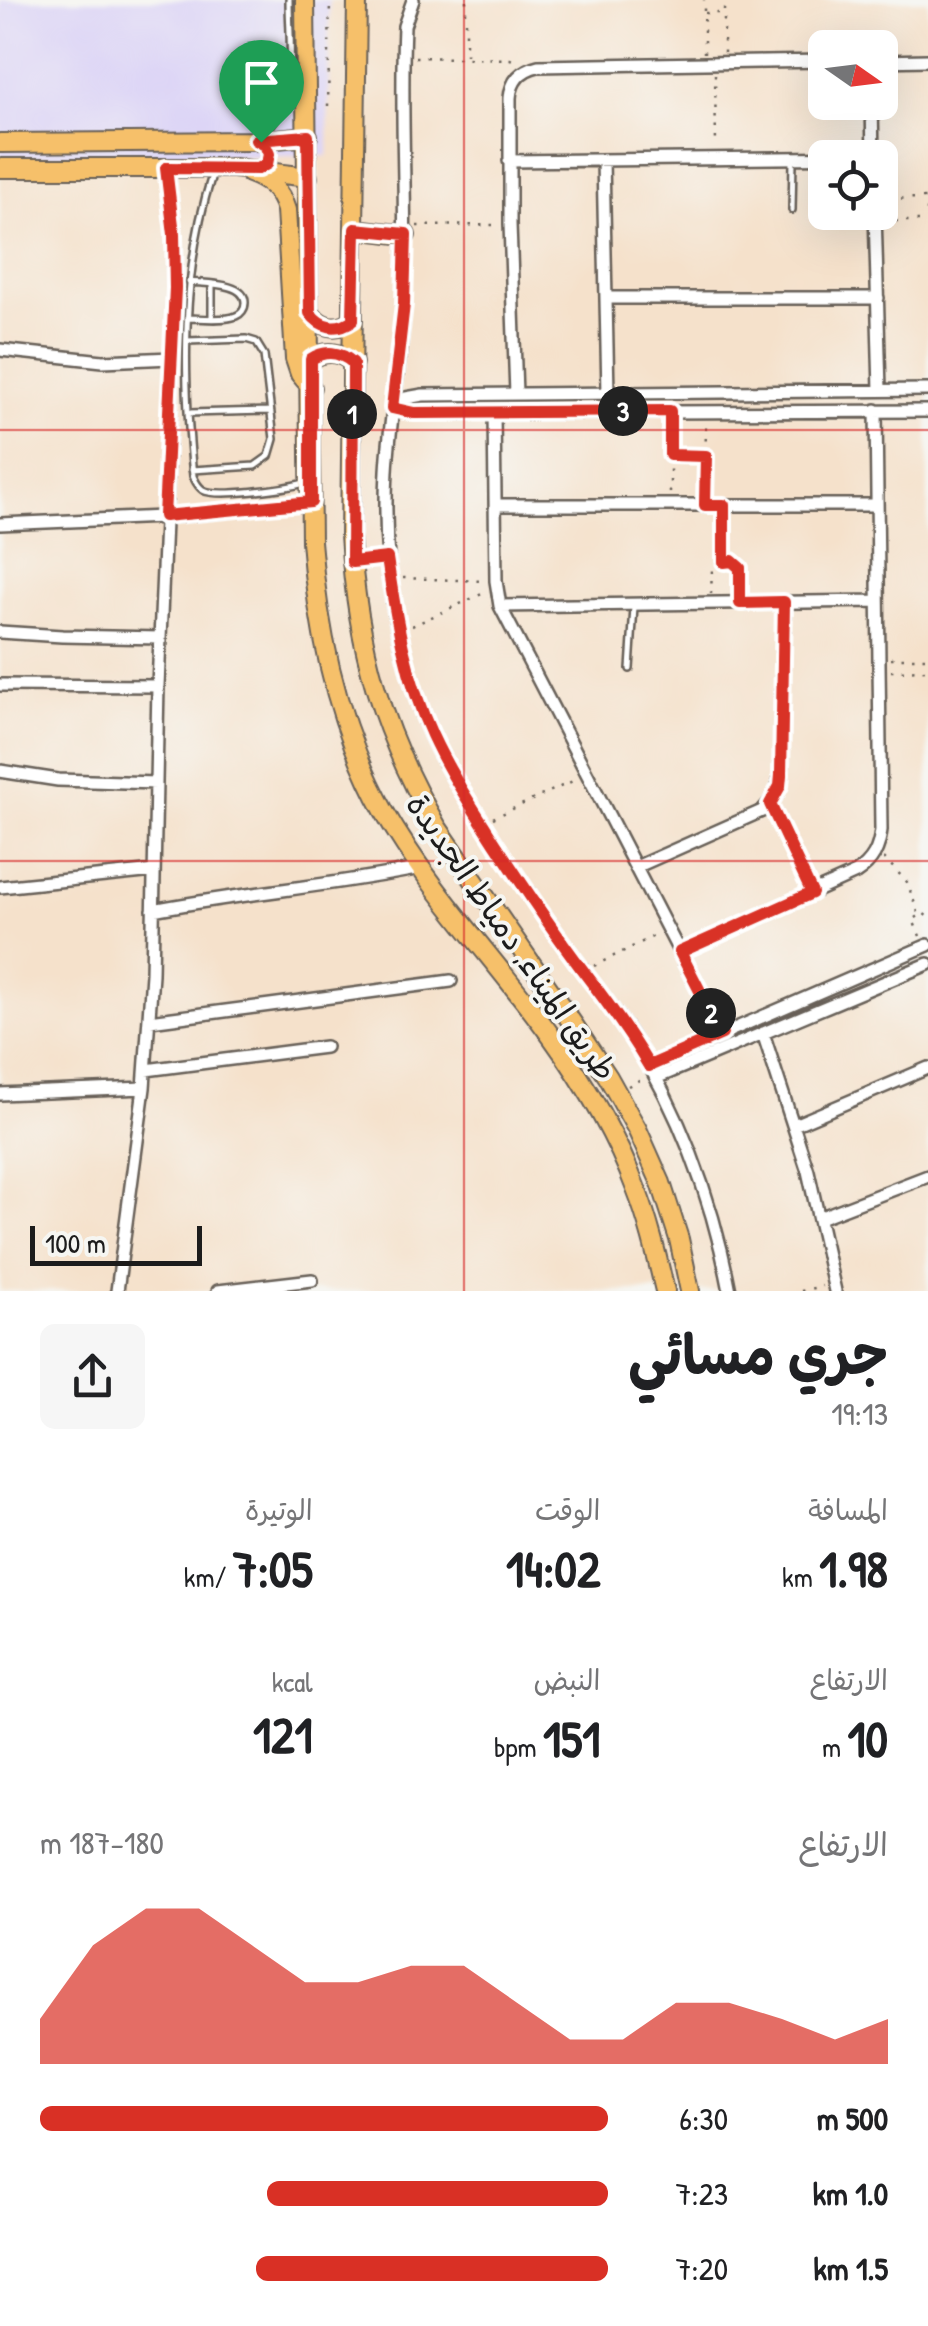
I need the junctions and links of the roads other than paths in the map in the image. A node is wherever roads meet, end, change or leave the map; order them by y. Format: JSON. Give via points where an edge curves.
{"nodes":[{"id":1,"x":289,"y":0,"type":"edge"},
{"id":2,"x":305,"y":0,"type":"edge"},
{"id":3,"x":357,"y":0,"type":"edge"},
{"id":4,"x":413,"y":0,"type":"edge"},
{"id":5,"x":297,"y":42,"type":"junction"},
{"id":6,"x":898,"y":60,"type":"edge"},
{"id":7,"x":928,"y":60,"type":"edge"},
{"id":8,"x":808,"y":62,"type":"edge"},
{"id":9,"x":308,"y":136,"type":"junction"},
{"id":10,"x":256,"y":140,"type":"junction"},
{"id":11,"x":0,"y":143,"type":"edge"},
{"id":12,"x":793,"y":158,"type":"junction"},
{"id":13,"x":808,"y":158,"type":"edge"},
{"id":14,"x":603,"y":160,"type":"junction"},
{"id":15,"x":510,"y":161,"type":"junction"},
{"id":16,"x":0,"y":168,"type":"edge"},
{"id":17,"x":166,"y":168,"type":"junction"},
{"id":18,"x":214,"y":168,"type":"junction"},
{"id":19,"x":234,"y":168,"type":"junction"},
{"id":20,"x":258,"y":169,"type":"junction"},
{"id":21,"x":308,"y":177,"type":"junction"},
{"id":22,"x":792,"y":210,"type":"dead end"},
{"id":23,"x":355,"y":229,"type":"junction"},
{"id":24,"x":406,"y":230,"type":"junction"},
{"id":25,"x":875,"y":230,"type":"edge"},
{"id":26,"x":190,"y":282,"type":"junction"},
{"id":27,"x":212,"y":285,"type":"junction"},
{"id":28,"x":606,"y":298,"type":"junction"},
{"id":29,"x":878,"y":298,"type":"junction"},
{"id":30,"x":310,"y":313,"type":"junction"},
{"id":31,"x":187,"y":318,"type":"junction"},
{"id":32,"x":212,"y":318,"type":"junction"},
{"id":33,"x":353,"y":320,"type":"junction"},
{"id":34,"x":186,"y":341,"type":"junction"},
{"id":35,"x":0,"y":350,"type":"edge"},
{"id":36,"x":172,"y":358,"type":"junction"},
{"id":37,"x":311,"y":359,"type":"junction"},
{"id":38,"x":353,"y":363,"type":"junction"},
{"id":39,"x":311,"y":386,"type":"junction"},
{"id":40,"x":880,"y":390,"type":"junction"},
{"id":41,"x":928,"y":390,"type":"edge"},
{"id":42,"x":608,"y":393,"type":"junction"},
{"id":43,"x":516,"y":394,"type":"junction"},
{"id":44,"x":392,"y":408,"type":"junction"},
{"id":45,"x":876,"y":410,"type":"junction"},
{"id":46,"x":271,"y":411,"type":"junction"},
{"id":47,"x":928,"y":411,"type":"edge"},
{"id":48,"x":494,"y":412,"type":"junction"},
{"id":49,"x":188,"y":413,"type":"junction"},
{"id":50,"x":192,"y":470,"type":"junction"},
{"id":51,"x":311,"y":480,"type":"junction"},
{"id":52,"x":311,"y":502,"type":"junction"},
{"id":53,"x":496,"y":505,"type":"junction"},
{"id":54,"x":877,"y":505,"type":"junction"},
{"id":55,"x":164,"y":516,"type":"junction"},
{"id":56,"x":0,"y":524,"type":"edge"},
{"id":57,"x":878,"y":601,"type":"junction"},
{"id":58,"x":784,"y":602,"type":"junction"},
{"id":59,"x":634,"y":604,"type":"junction"},
{"id":60,"x":500,"y":606,"type":"junction"},
{"id":61,"x":0,"y":632,"type":"edge"},
{"id":62,"x":160,"y":638,"type":"junction"},
{"id":63,"x":630,"y":669,"type":"dead end"},
{"id":64,"x":0,"y":685,"type":"edge"},
{"id":65,"x":158,"y":686,"type":"junction"},
{"id":66,"x":0,"y":771,"type":"edge"},
{"id":67,"x":156,"y":783,"type":"junction"},
{"id":68,"x":636,"y":867,"type":"junction"},
{"id":69,"x":421,"y":868,"type":"junction"},
{"id":70,"x":154,"y":871,"type":"junction"},
{"id":71,"x":0,"y":887,"type":"edge"},
{"id":72,"x":154,"y":910,"type":"junction"},
{"id":73,"x":926,"y":946,"type":"edge"},
{"id":74,"x":680,"y":952,"type":"junction"},
{"id":75,"x":928,"y":964,"type":"edge"},
{"id":76,"x":451,"y":981,"type":"dead end"},
{"id":77,"x":150,"y":1020,"type":"junction"},
{"id":78,"x":763,"y":1033,"type":"junction"},
{"id":79,"x":722,"y":1034,"type":"junction"},
{"id":80,"x":325,"y":1047,"type":"dead end"},
{"id":81,"x":928,"y":1068,"type":"edge"},
{"id":82,"x":146,"y":1070,"type":"junction"},
{"id":83,"x":653,"y":1072,"type":"junction"},
{"id":84,"x":144,"y":1088,"type":"junction"},
{"id":85,"x":0,"y":1094,"type":"edge"},
{"id":86,"x":794,"y":1125,"type":"junction"},
{"id":87,"x":928,"y":1176,"type":"edge"},
{"id":88,"x":820,"y":1218,"type":"junction"},
{"id":89,"x":312,"y":1280,"type":"dead end"},
{"id":90,"x":834,"y":1287,"type":"edge"},
{"id":91,"x":117,"y":1291,"type":"edge"},
{"id":92,"x":218,"y":1291,"type":"edge"},
{"id":93,"x":666,"y":1291,"type":"edge"},
{"id":94,"x":690,"y":1291,"type":"edge"},
{"id":95,"x":730,"y":1291,"type":"edge"}],
"edges":[{"from":1,"to":5,"type":"lane"},
{"from":2,"to":5,"type":"main road","name":"طريق الميناء, دمياط الجديدة"},
{"from":3,"to":23,"type":"main road","name":"طريق الميناء, دمياط الجديدة"},
{"from":4,"to":24,"type":"street","via":[[403,57]]},
{"from":5,"to":9,"type":"main road","name":"طريق الميناء, دمياط الجديدة"},
{"from":5,"to":10,"type":"lane","via":[[286,101]]},
{"from":6,"to":7,"type":"street"},
{"from":8,"to":15,"type":"street","via":[[525,70],[510,90]]},
{"from":9,"to":10,"type":"main road"},
{"from":9,"to":21,"type":"main road","name":"طريق الميناء, دمياط الجديدة"},
{"from":10,"to":11,"type":"main road"},
{"from":10,"to":20,"type":"main road","via":[[269,154]]},
{"from":12,"to":13,"type":"street"},
{"from":12,"to":14,"type":"street"},
{"from":12,"to":22,"type":"lane"},
{"from":14,"to":15,"type":"street"},
{"from":14,"to":28,"type":"street"},
{"from":15,"to":43,"type":"street"},
{"from":16,"to":17,"type":"main road"},
{"from":17,"to":18,"type":"main road"},
{"from":17,"to":36,"type":"street","via":[[174,246]]},
{"from":18,"to":19,"type":"main road"},
{"from":18,"to":26,"type":"lane"},
{"from":19,"to":20,"type":"main road"},
{"from":19,"to":39,"type":"main road","via":[[270,183],[284,202],[294,352]]},
{"from":20,"to":21,"type":"main road"},
{"from":21,"to":30,"type":"main road","name":"طريق الميناء, دمياط الجديدة"},
{"from":23,"to":24,"type":"main road"},
{"from":23,"to":33,"type":"main road","name":"طريق الميناء, دمياط الجديدة"},
{"from":24,"to":44,"type":"street"},
{"from":25,"to":29,"type":"street"},
{"from":26,"to":27,"type":"lane"},
{"from":26,"to":31,"type":"lane"},
{"from":27,"to":32,"type":"lane"},
{"from":27,"to":32,"type":"lane","via":[[240,290],[245,304],[233,317]]},
{"from":28,"to":29,"type":"street"},
{"from":28,"to":42,"type":"street"},
{"from":29,"to":40,"type":"street"},
{"from":30,"to":33,"type":"main road","via":[[326,326]]},
{"from":30,"to":37,"type":"main road","name":"طريق الميناء, دمياط الجديدة"},
{"from":31,"to":32,"type":"lane"},
{"from":31,"to":34,"type":"lane"},
{"from":33,"to":38,"type":"main road","name":"طريق الميناء, دمياط الجديدة"},
{"from":34,"to":46,"type":"lane","via":[[256,342],[264,355]]},
{"from":34,"to":49,"type":"lane"},
{"from":35,"to":36,"type":"street","via":[[104,361]]},
{"from":36,"to":55,"type":"street"},
{"from":37,"to":38,"type":"main road","via":[[336,353]]},
{"from":37,"to":39,"type":"main road","name":"طريق الميناء, دمياط الجديدة"},
{"from":38,"to":94,"type":"main road","name":"طريق الميناء, دمياط الجديدة","via":[[353,579],[384,714],[414,788],[637,1129],[661,1183]]},
{"from":39,"to":51,"type":"main road","name":"طريق الميناء, دمياط الجديدة"},
{"from":40,"to":41,"type":"street"},
{"from":40,"to":42,"type":"street"},
{"from":42,"to":43,"type":"street"},
{"from":43,"to":44,"type":"street","via":[[414,396]]},
{"from":44,"to":48,"type":"street"},
{"from":44,"to":83,"type":"street","via":[[385,510],[390,578],[409,674],[431,733],[482,823]]},
{"from":45,"to":47,"type":"street"},
{"from":45,"to":48,"type":"street"},
{"from":45,"to":54,"type":"street"},
{"from":46,"to":49,"type":"lane"},
{"from":46,"to":50,"type":"lane","via":[[274,445],[265,460]]},
{"from":48,"to":53,"type":"street"},
{"from":49,"to":50,"type":"lane"},
{"from":50,"to":51,"type":"lane","via":[[198,486],[214,494]]},
{"from":51,"to":52,"type":"main road","name":"طريق الميناء, دمياط الجديدة"},
{"from":52,"to":55,"type":"street"},
{"from":52,"to":69,"type":"main road","name":"طريق الميناء, دمياط الجديدة","via":[[322,634],[346,725],[384,811]]},
{"from":53,"to":54,"type":"street"},
{"from":53,"to":60,"type":"street"},
{"from":54,"to":57,"type":"street"},
{"from":55,"to":56,"type":"street"},
{"from":55,"to":62,"type":"street"},
{"from":57,"to":58,"type":"street"},
{"from":57,"to":74,"type":"street","via":[[877,851],[856,873]]},
{"from":58,"to":59,"type":"street"},
{"from":58,"to":68,"type":"street","via":[[781,775],[770,804]]},
{"from":59,"to":60,"type":"street"},
{"from":59,"to":63,"type":"lane"},
{"from":60,"to":68,"type":"street"},
{"from":61,"to":62,"type":"street"},
{"from":62,"to":65,"type":"street"},
{"from":64,"to":65,"type":"street"},
{"from":65,"to":67,"type":"street"},
{"from":66,"to":67,"type":"street"},
{"from":67,"to":70,"type":"street"},
{"from":68,"to":74,"type":"street"},
{"from":69,"to":72,"type":"street"},
{"from":69,"to":93,"type":"main road","name":"طريق الميناء, دمياط الجديدة","via":[[583,1084],[636,1188]]},
{"from":70,"to":71,"type":"street"},
{"from":70,"to":72,"type":"street"},
{"from":72,"to":77,"type":"street"},
{"from":73,"to":79,"type":"street"},
{"from":74,"to":79,"type":"street"},
{"from":75,"to":78,"type":"street"},
{"from":76,"to":77,"type":"street"},
{"from":77,"to":82,"type":"street"},
{"from":78,"to":83,"type":"street"},
{"from":78,"to":86,"type":"street"},
{"from":79,"to":83,"type":"street"},
{"from":80,"to":82,"type":"street"},
{"from":81,"to":86,"type":"street"},
{"from":82,"to":84,"type":"street"},
{"from":83,"to":95,"type":"street","via":[[696,1164]]},
{"from":84,"to":85,"type":"street"},
{"from":84,"to":91,"type":"street"},
{"from":86,"to":88,"type":"street"},
{"from":87,"to":88,"type":"street"},
{"from":88,"to":90,"type":"street"},
{"from":89,"to":92,"type":"street"}]}
